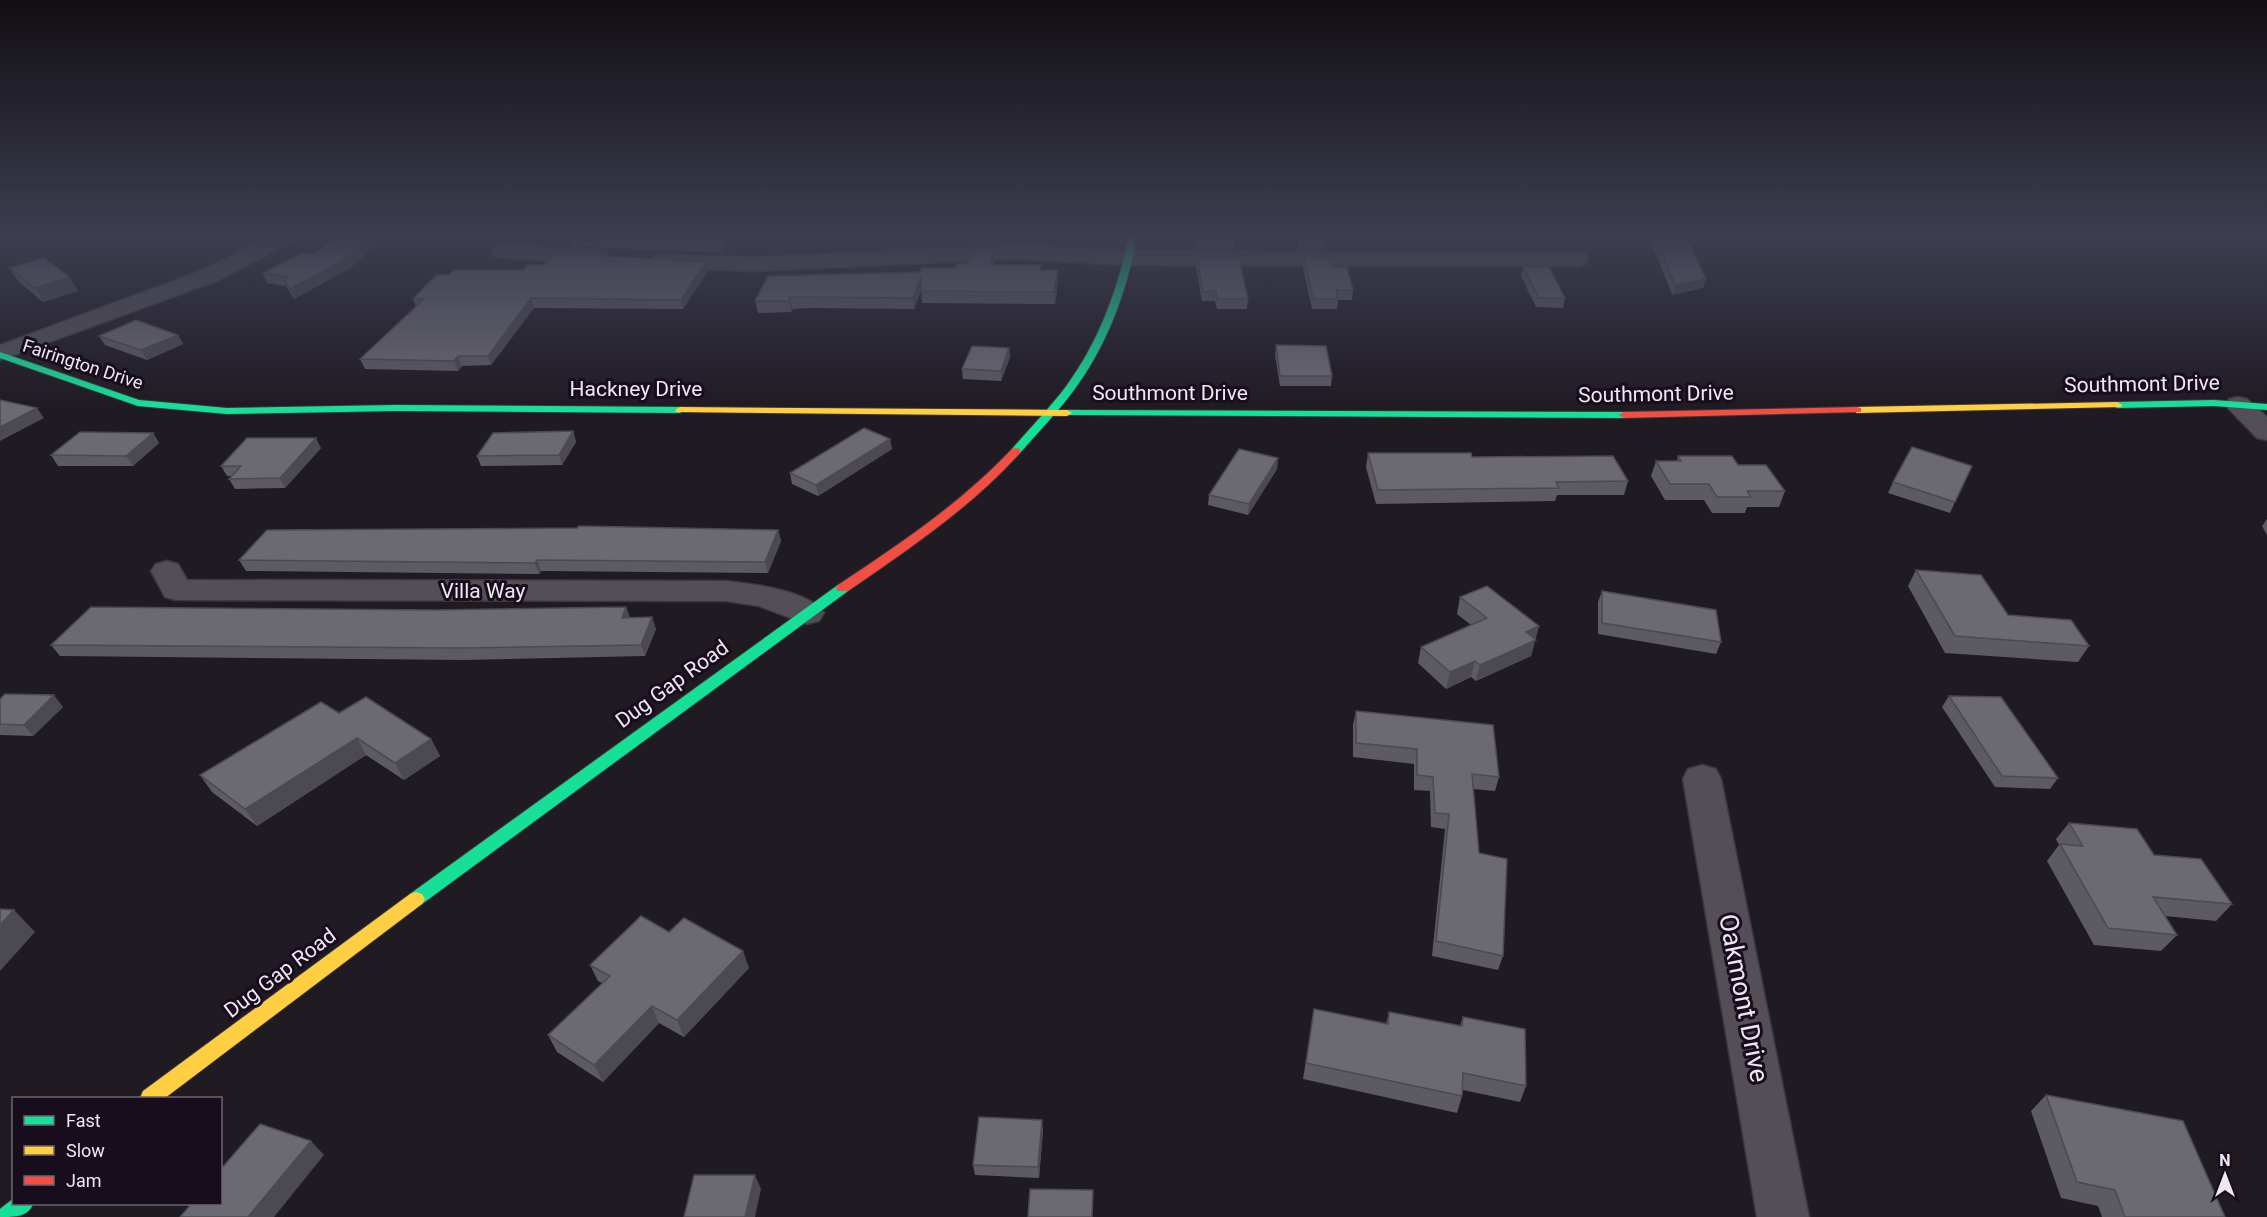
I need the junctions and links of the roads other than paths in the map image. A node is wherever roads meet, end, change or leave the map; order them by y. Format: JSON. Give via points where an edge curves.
{"nodes":[{"id":1,"x":163,"y":293,"type":"edge"},
{"id":2,"x":1117,"y":293,"type":"edge"},
{"id":3,"x":0,"y":354,"type":"edge"},
{"id":4,"x":2238,"y":405,"type":"junction"},
{"id":5,"x":2267,"y":407,"type":"edge"},
{"id":6,"x":226,"y":411,"type":"joint"},
{"id":7,"x":1045,"y":414,"type":"junction"},
{"id":8,"x":2267,"y":432,"type":"edge"},
{"id":9,"x":167,"y":571,"type":"dead end"},
{"id":10,"x":807,"y":613,"type":"junction"},
{"id":11,"x":1702,"y":779,"type":"dead end"},
{"id":12,"x":151,"y":1097,"type":"edge"},
{"id":13,"x":20,"y":1205,"type":"edge"},
{"id":14,"x":7,"y":1217,"type":"edge"},
{"id":15,"x":1783,"y":1217,"type":"edge"}],
"edges":[{"from":1,"to":3,"type":"street"},
{"from":2,"to":7,"type":"street","name":"Dug Gap Road","via":[[1103,335],[1075,382]]},
{"from":3,"to":6,"type":"street","name":"Fairington Drive","via":[[138,403]]},
{"from":4,"to":5,"type":"street","name":"Southmont Drive"},
{"from":4,"to":7,"type":"street","name":"Southmont Drive","via":[[1547,417]]},
{"from":4,"to":8,"type":"street"},
{"from":6,"to":7,"type":"street","name":"Hackney Drive","via":[[395,408]]},
{"from":7,"to":10,"type":"street","name":"Dug Gap Road","via":[[1003,466],[925,531]]},
{"from":9,"to":10,"type":"street","name":"Villa Way","via":[[176,590],[726,591],[765,596]]},
{"from":10,"to":12,"type":"street","name":"Dug Gap Road"},
{"from":11,"to":15,"type":"street","name":"Oakmont Drive"},
{"from":13,"to":14,"type":"street"}]}
